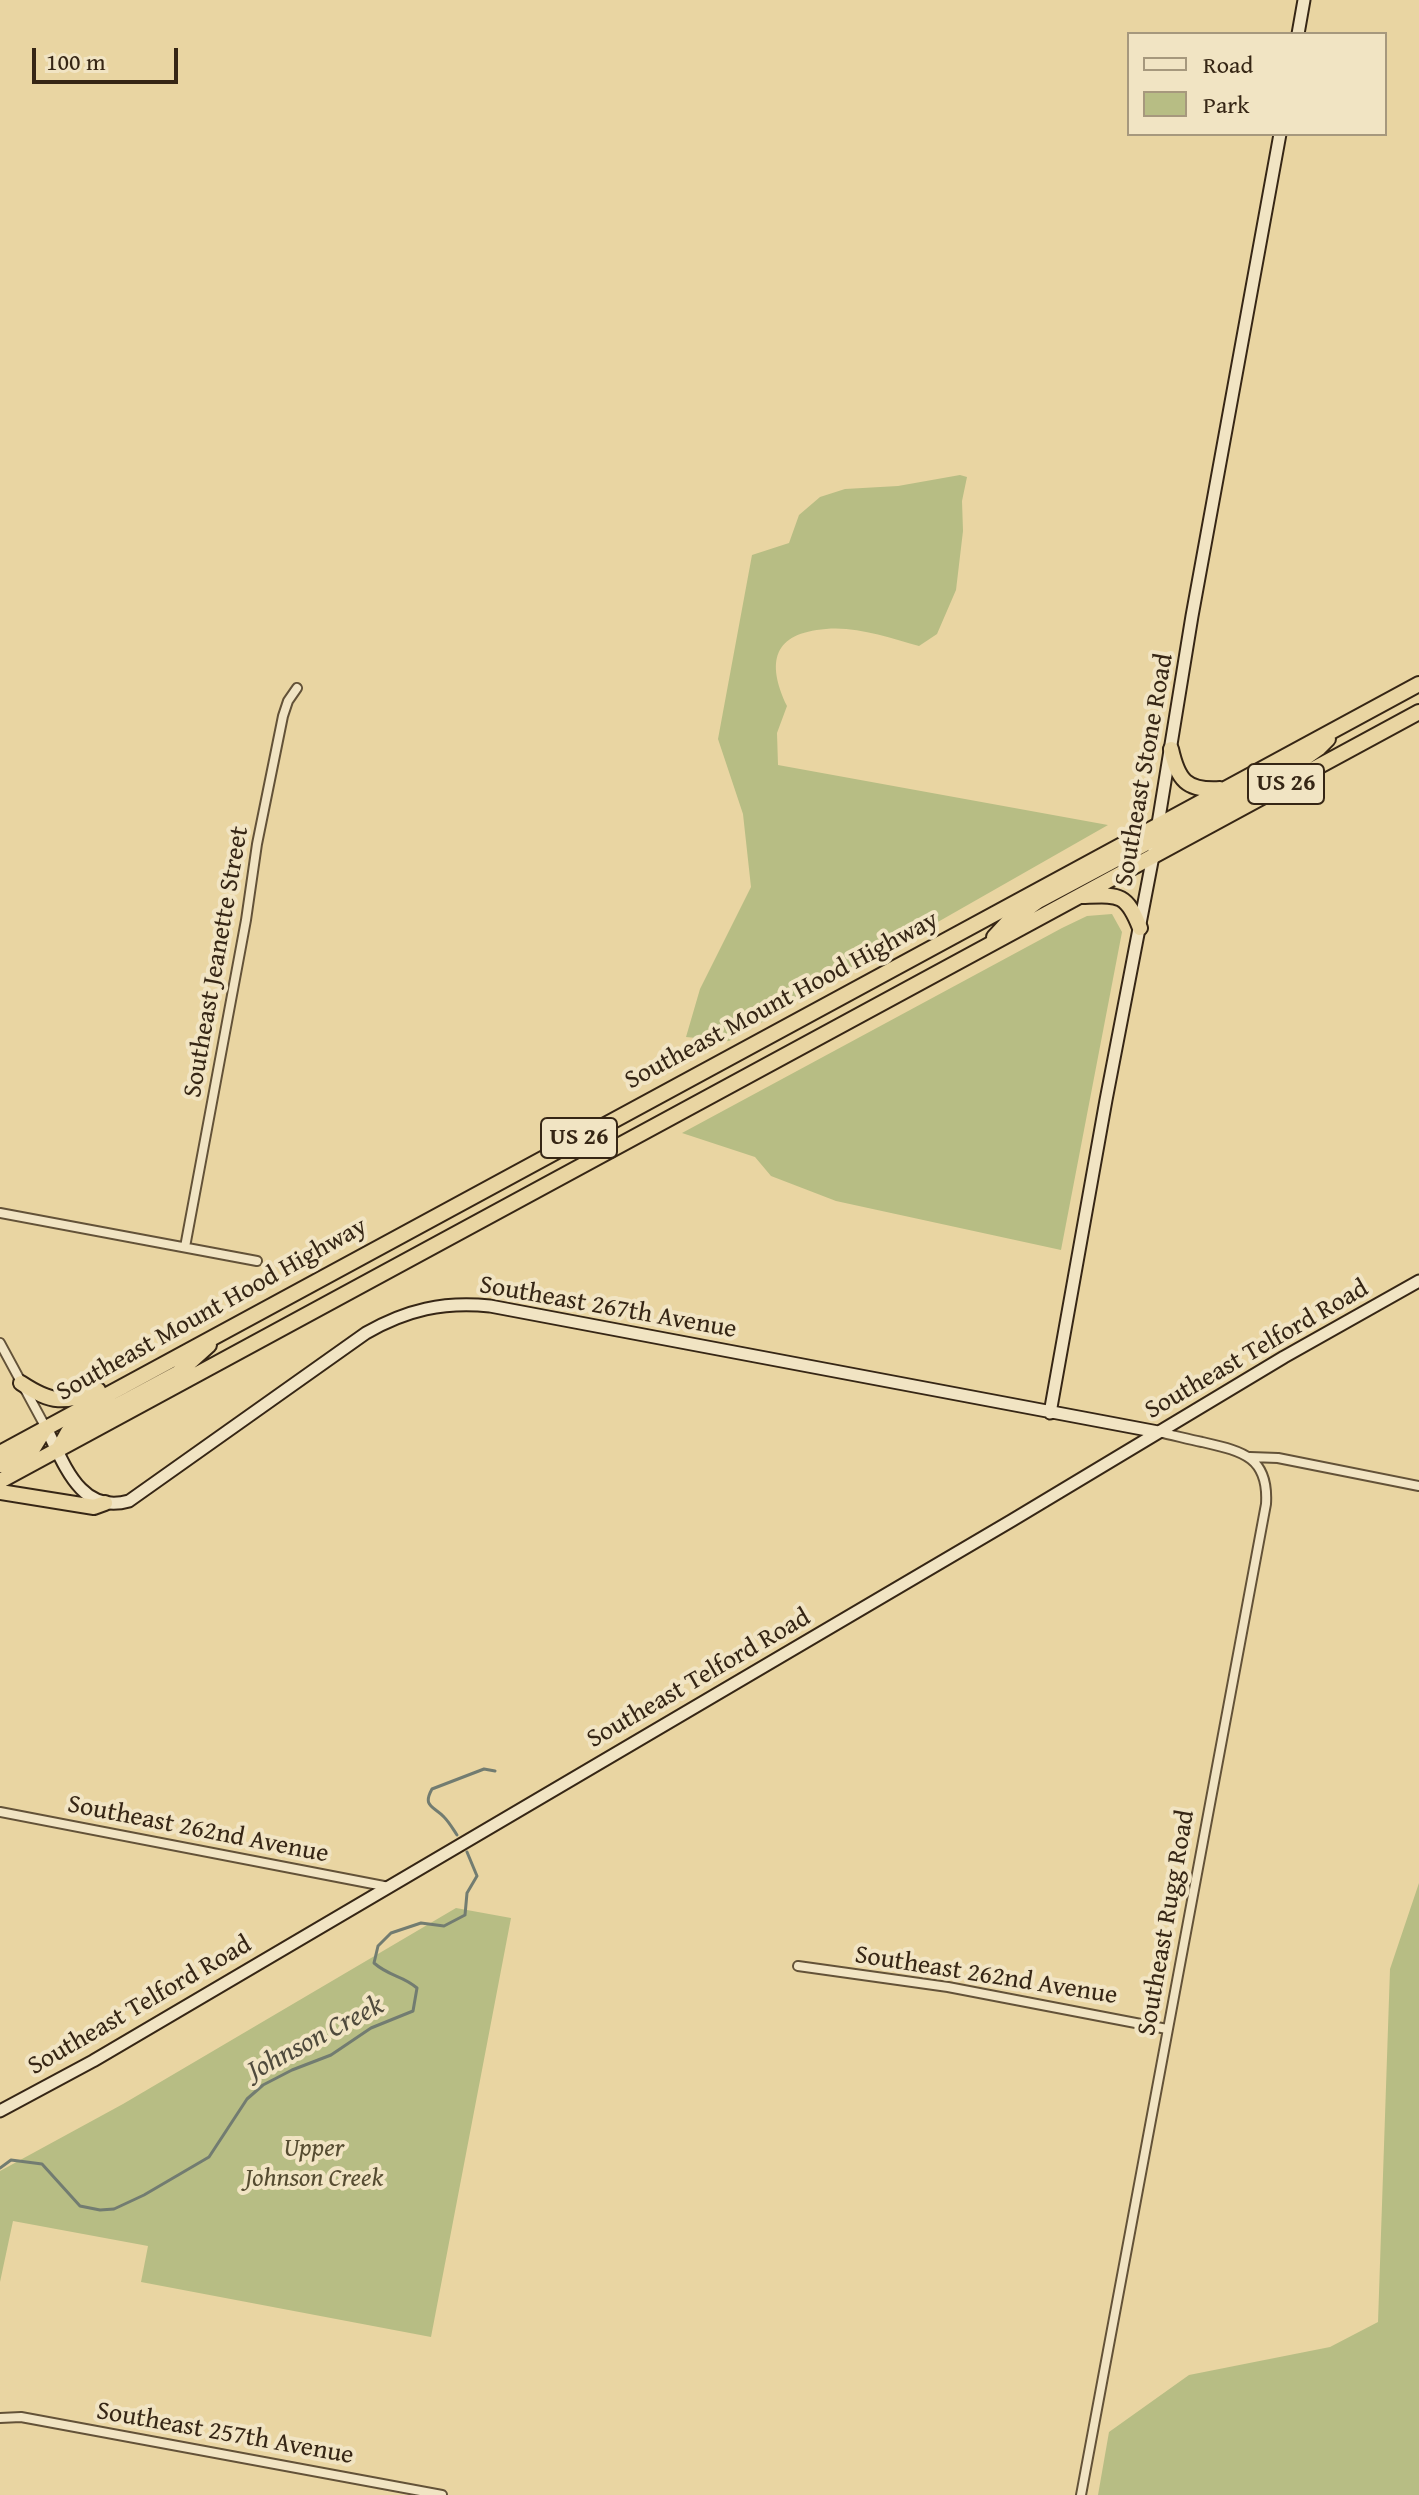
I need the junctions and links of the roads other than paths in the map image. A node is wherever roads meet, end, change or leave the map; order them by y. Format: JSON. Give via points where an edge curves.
{"nodes":[{"id":1,"x":1304,"y":0,"type":"edge"},
{"id":2,"x":1298,"y":32,"type":"edge"},
{"id":3,"x":1280,"y":136,"type":"edge"},
{"id":4,"x":1419,"y":684,"type":"edge"},
{"id":5,"x":297,"y":688,"type":"dead end"},
{"id":6,"x":1419,"y":712,"type":"edge"},
{"id":7,"x":1339,"y":727,"type":"junction"},
{"id":8,"x":1171,"y":749,"type":"junction"},
{"id":9,"x":1225,"y":788,"type":"junction"},
{"id":10,"x":1155,"y":840,"type":"junction"},
{"id":11,"x":1077,"y":896,"type":"junction"},
{"id":12,"x":1140,"y":928,"type":"junction"},
{"id":13,"x":989,"y":944,"type":"junction"},
{"id":14,"x":0,"y":1213,"type":"edge"},
{"id":15,"x":185,"y":1247,"type":"junction"},
{"id":16,"x":257,"y":1261,"type":"dead end"},
{"id":17,"x":1419,"y":1281,"type":"edge"},
{"id":18,"x":224,"y":1331,"type":"junction"},
{"id":19,"x":0,"y":1343,"type":"edge"},
{"id":20,"x":137,"y":1377,"type":"junction"},
{"id":21,"x":21,"y":1383,"type":"junction"},
{"id":22,"x":1050,"y":1413,"type":"junction"},
{"id":23,"x":46,"y":1428,"type":"junction"},
{"id":24,"x":1158,"y":1432,"type":"junction"},
{"id":25,"x":58,"y":1451,"type":"junction"},
{"id":26,"x":0,"y":1453,"type":"edge"},
{"id":27,"x":1250,"y":1457,"type":"junction"},
{"id":28,"x":0,"y":1465,"type":"edge"},
{"id":29,"x":0,"y":1481,"type":"edge"},
{"id":30,"x":1419,"y":1486,"type":"edge"},
{"id":31,"x":0,"y":1492,"type":"edge"},
{"id":32,"x":105,"y":1503,"type":"junction"},
{"id":33,"x":0,"y":1812,"type":"edge"},
{"id":34,"x":389,"y":1887,"type":"junction"},
{"id":35,"x":798,"y":1966,"type":"dead end"},
{"id":36,"x":1167,"y":2029,"type":"junction"},
{"id":37,"x":0,"y":2111,"type":"edge"},
{"id":38,"x":0,"y":2418,"type":"edge"},
{"id":39,"x":442,"y":2495,"type":"edge"},
{"id":40,"x":1081,"y":2495,"type":"edge"}],
"edges":[{"from":1,"to":2,"type":"street"},
{"from":3,"to":8,"type":"street","name":"Southeast Stone Road"},
{"from":4,"to":7,"type":"highway","name":"Southeast Mount Hood Highway","number":"US 26"},
{"from":5,"to":15,"type":"street","name":"Southeast Jeanette Street","via":[[283,716],[257,844]]},
{"from":6,"to":10,"type":"highway","name":"Southeast Mount Hood Highway","number":"US 26"},
{"from":7,"to":9,"type":"highway","name":"Southeast Mount Hood Highway","number":"US 26"},
{"from":7,"to":10,"type":"highway","via":[[1288,770]]},
{"from":8,"to":9,"type":"highway","via":[[1178,774],[1189,784],[1205,790]]},
{"from":8,"to":10,"type":"street","name":"Southeast Stone Road"},
{"from":9,"to":10,"type":"highway","name":"Southeast Mount Hood Highway","number":"US 26"},
{"from":10,"to":11,"type":"highway","name":"Southeast Mount Hood Highway","number":"US 26"},
{"from":10,"to":12,"type":"street","name":"Southeast Stone Road"},
{"from":10,"to":13,"type":"highway","via":[[1038,901]]},
{"from":10,"to":18,"type":"highway","name":"Southeast Mount Hood Highway","number":"US 26"},
{"from":11,"to":12,"type":"highway","via":[[1121,898]]},
{"from":11,"to":13,"type":"highway","name":"Southeast Mount Hood Highway","number":"US 26"},
{"from":12,"to":22,"type":"street","name":"Southeast Stone Road"},
{"from":13,"to":25,"type":"highway","name":"Southeast Mount Hood Highway","number":"US 26"},
{"from":14,"to":15,"type":"street"},
{"from":15,"to":16,"type":"street"},
{"from":17,"to":24,"type":"street","name":"Southeast Telford Road"},
{"from":18,"to":20,"type":"highway","name":"Southeast Mount Hood Highway","number":"US 26"},
{"from":18,"to":25,"type":"highway","via":[[178,1373],[68,1432]]},
{"from":19,"to":21,"type":"street"},
{"from":20,"to":21,"type":"highway","via":[[63,1401]]},
{"from":20,"to":23,"type":"highway","name":"Southeast Mount Hood Highway","number":"US 26"},
{"from":21,"to":23,"type":"street"},
{"from":22,"to":24,"type":"street","name":"Southeast 267th Avenue"},
{"from":22,"to":32,"type":"street","name":"Southeast 267th Avenue","via":[[490,1306],[435,1306],[366,1333],[145,1492],[129,1501]]},
{"from":23,"to":25,"type":"street"},
{"from":23,"to":26,"type":"highway","name":"Southeast Mount Hood Highway","number":"US 26"},
{"from":23,"to":28,"type":"highway","via":[[34,1447]]},
{"from":24,"to":27,"type":"street"},
{"from":24,"to":34,"type":"street","name":"Southeast Telford Road"},
{"from":25,"to":29,"type":"highway","name":"Southeast Mount Hood Highway","number":"US 26"},
{"from":25,"to":32,"type":"street","via":[[77,1485]]},
{"from":27,"to":30,"type":"street"},
{"from":27,"to":36,"type":"street","name":"Southeast Rugg Road","via":[[1262,1473],[1266,1504]]},
{"from":31,"to":32,"type":"highway","via":[[94,1507]]},
{"from":33,"to":34,"type":"street","name":"Southeast 262nd Avenue"},
{"from":34,"to":37,"type":"street","name":"Southeast Telford Road"},
{"from":35,"to":36,"type":"street","name":"Southeast 262nd Avenue","via":[[948,1987]]},
{"from":36,"to":40,"type":"street","name":"Southeast Rugg Road"},
{"from":38,"to":39,"type":"street","name":"Southeast 257th Avenue","via":[[21,2417]]}]}
